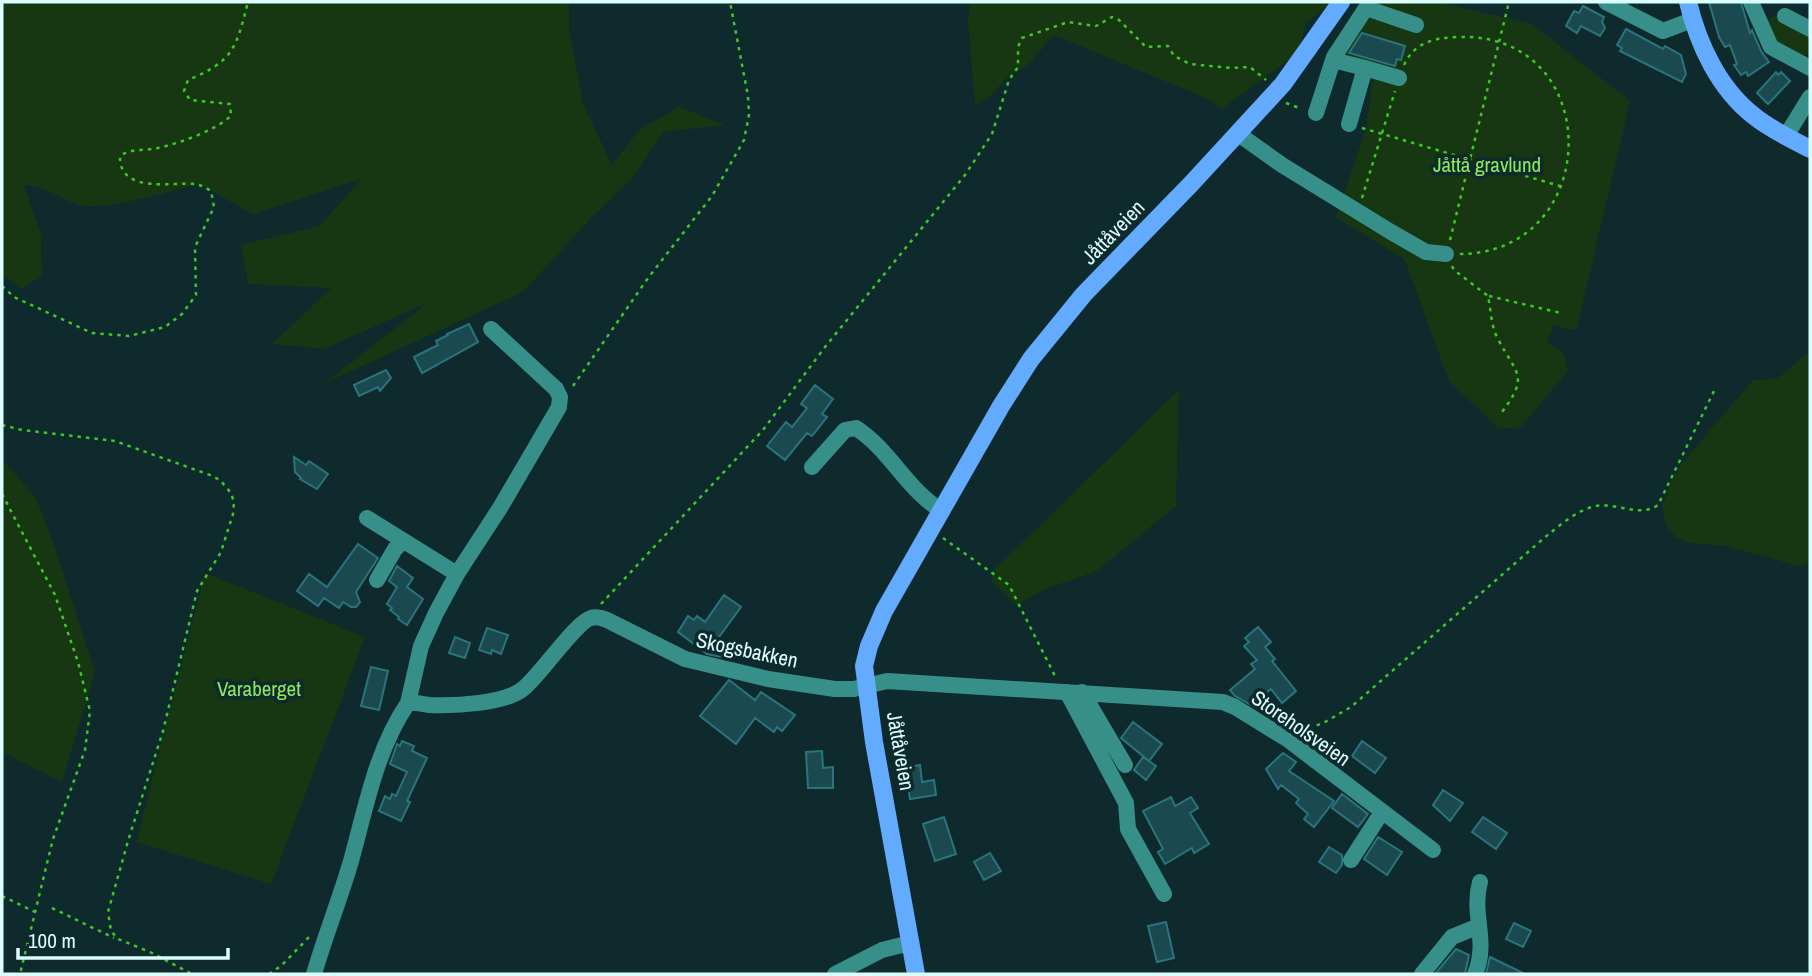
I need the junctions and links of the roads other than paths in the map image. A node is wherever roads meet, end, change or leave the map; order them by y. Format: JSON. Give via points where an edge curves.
{"nodes":[{"id":1,"x":1341,"y":2,"type":"edge"},
{"id":2,"x":1606,"y":2,"type":"edge"},
{"id":3,"x":1688,"y":2,"type":"edge"},
{"id":4,"x":1751,"y":2,"type":"edge"},
{"id":5,"x":1784,"y":16,"type":"dead end"},
{"id":6,"x":1692,"y":20,"type":"junction"},
{"id":7,"x":1416,"y":25,"type":"dead end"},
{"id":8,"x":1810,"y":29,"type":"edge"},
{"id":9,"x":1333,"y":60,"type":"junction"},
{"id":10,"x":1365,"y":68,"type":"junction"},
{"id":11,"x":1810,"y":68,"type":"edge"},
{"id":12,"x":1399,"y":78,"type":"road end"},
{"id":13,"x":1810,"y":97,"type":"edge"},
{"id":14,"x":1316,"y":113,"type":"road end"},
{"id":15,"x":1349,"y":124,"type":"road end"},
{"id":16,"x":1237,"y":133,"type":"junction"},
{"id":17,"x":1786,"y":136,"type":"junction"},
{"id":18,"x":1810,"y":149,"type":"edge"},
{"id":19,"x":1446,"y":254,"type":"road end"},
{"id":20,"x":491,"y":329,"type":"dead end"},
{"id":21,"x":812,"y":467,"type":"dead end"},
{"id":22,"x":942,"y":511,"type":"junction"},
{"id":23,"x":367,"y":518,"type":"dead end"},
{"id":24,"x":403,"y":541,"type":"junction"},
{"id":25,"x":457,"y":574,"type":"junction"},
{"id":26,"x":377,"y":580,"type":"dead end"},
{"id":27,"x":867,"y":686,"type":"junction"},
{"id":28,"x":1071,"y":692,"type":"junction"},
{"id":29,"x":408,"y":703,"type":"junction"},
{"id":30,"x":1125,"y":765,"type":"dead end"},
{"id":31,"x":1382,"y":812,"type":"junction"},
{"id":32,"x":1433,"y":850,"type":"dead end"},
{"id":33,"x":1350,"y":860,"type":"dead end"},
{"id":34,"x":1480,"y":882,"type":"dead end"},
{"id":35,"x":1164,"y":894,"type":"dead end"},
{"id":36,"x":1479,"y":926,"type":"junction"},
{"id":37,"x":910,"y":943,"type":"junction"},
{"id":38,"x":314,"y":974,"type":"edge"},
{"id":39,"x":835,"y":974,"type":"edge"},
{"id":40,"x":916,"y":974,"type":"edge"},
{"id":41,"x":1422,"y":974,"type":"edge"},
{"id":42,"x":1475,"y":974,"type":"edge"}],
"edges":[{"from":1,"to":16,"type":"main road","name":"Jåttåveien","via":[[1280,97]]},
{"from":2,"to":6,"type":"street","via":[[1663,31]]},
{"from":3,"to":6,"type":"main road"},
{"from":4,"to":11,"type":"street","via":[[1771,47]]},
{"from":5,"to":8,"type":"street"},
{"from":6,"to":17,"type":"main road","via":[[1731,94],[1753,116]]},
{"from":7,"to":9,"type":"street","via":[[1366,8]]},
{"from":9,"to":10,"type":"street"},
{"from":9,"to":14,"type":"street"},
{"from":10,"to":12,"type":"street"},
{"from":10,"to":15,"type":"street"},
{"from":13,"to":17,"type":"street"},
{"from":16,"to":19,"type":"street","via":[[1426,252]]},
{"from":16,"to":22,"type":"main road","name":"Jåttåveien","via":[[1084,294],[1031,359]]},
{"from":17,"to":18,"type":"main road"},
{"from":20,"to":25,"type":"street","via":[[556,389],[559,407]]},
{"from":21,"to":22,"type":"street","via":[[845,430],[856,428],[923,498]]},
{"from":22,"to":27,"type":"main road","name":"Jåttåveien","via":[[884,611],[864,666]]},
{"from":23,"to":24,"type":"street"},
{"from":24,"to":25,"type":"street"},
{"from":24,"to":26,"type":"street"},
{"from":25,"to":29,"type":"street","via":[[421,646]]},
{"from":27,"to":28,"type":"street","name":"Storeholsveien","via":[[887,681]]},
{"from":27,"to":29,"type":"street","name":"Skogsbakken","via":[[835,689],[702,664],[599,617],[579,626],[522,691],[463,703]]},
{"from":27,"to":37,"type":"main road","name":"Jåttåveien"},
{"from":28,"to":30,"type":"street"},
{"from":28,"to":31,"type":"street","name":"Storeholsveien","via":[[1223,702],[1287,739]]},
{"from":28,"to":35,"type":"street","via":[[1126,803],[1128,829]]},
{"from":29,"to":38,"type":"street","via":[[381,754]]},
{"from":31,"to":32,"type":"street","name":"Storeholsveien"},
{"from":31,"to":33,"type":"street"},
{"from":34,"to":36,"type":"street","via":[[1476,901]]},
{"from":36,"to":41,"type":"street","via":[[1452,937]]},
{"from":36,"to":42,"type":"street","via":[[1481,961]]},
{"from":37,"to":39,"type":"street","via":[[882,950]]},
{"from":37,"to":40,"type":"main road","name":"Jåttåveien"}]}
